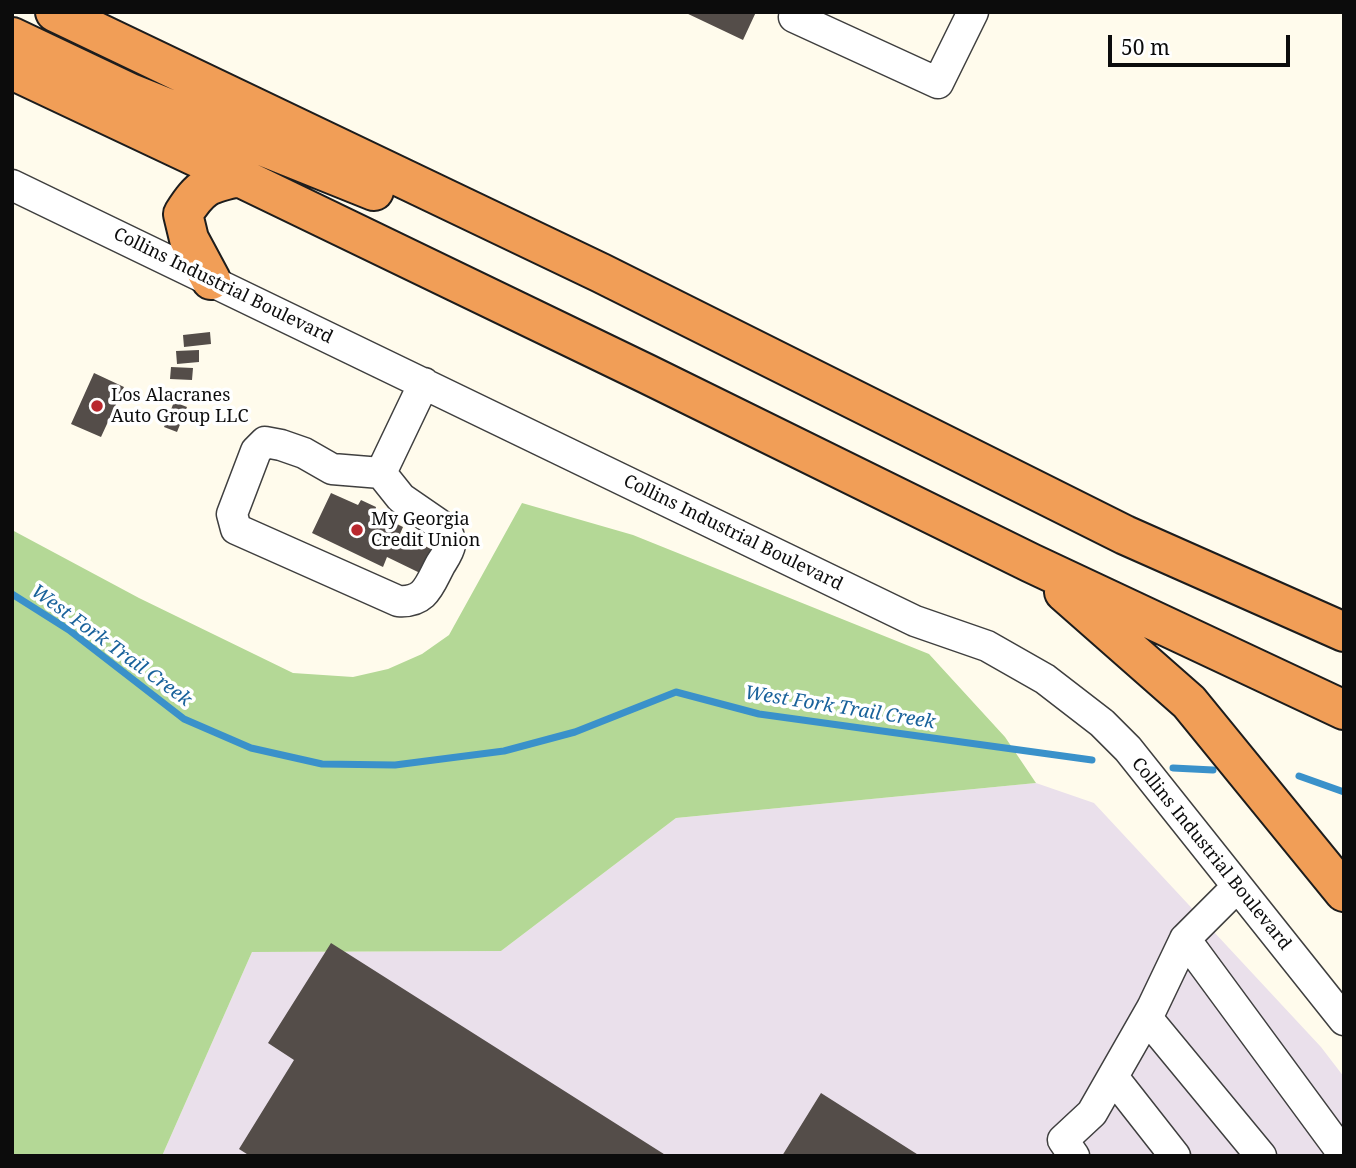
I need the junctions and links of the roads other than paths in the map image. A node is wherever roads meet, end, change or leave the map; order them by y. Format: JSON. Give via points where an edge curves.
{"nodes":[{"id":1,"x":973,"y":12,"type":"edge"},
{"id":2,"x":62,"y":14,"type":"edge"},
{"id":3,"x":794,"y":17,"type":"dead end"},
{"id":4,"x":12,"y":37,"type":"edge"},
{"id":5,"x":12,"y":70,"type":"edge"},
{"id":6,"x":239,"y":177,"type":"junction"},
{"id":7,"x":12,"y":185,"type":"edge"},
{"id":8,"x":491,"y":220,"type":"junction"},
{"id":9,"x":211,"y":280,"type":"junction"},
{"id":10,"x":424,"y":383,"type":"junction"},
{"id":11,"x":381,"y":473,"type":"junction"},
{"id":12,"x":1031,"y":563,"type":"junction"},
{"id":13,"x":1344,"y":632,"type":"edge"},
{"id":14,"x":1344,"y":710,"type":"edge"},
{"id":15,"x":1237,"y":887,"type":"junction"},
{"id":16,"x":1344,"y":892,"type":"edge"},
{"id":17,"x":1185,"y":939,"type":"junction"},
{"id":18,"x":1147,"y":1018,"type":"junction"},
{"id":19,"x":1344,"y":1020,"type":"edge"},
{"id":20,"x":1113,"y":1077,"type":"junction"},
{"id":21,"x":1344,"y":1155,"type":"edge"},
{"id":22,"x":1074,"y":1156,"type":"edge"},
{"id":23,"x":1175,"y":1156,"type":"edge"},
{"id":24,"x":1261,"y":1156,"type":"edge"}],
"edges":[{"from":1,"to":3,"type":"street","via":[[938,83]]},
{"from":2,"to":8,"type":"highway"},
{"from":4,"to":8,"type":"highway","via":[[130,93],[404,202]]},
{"from":5,"to":6,"type":"highway"},
{"from":6,"to":9,"type":"highway","via":[[214,183],[195,195],[183,214],[189,239]]},
{"from":6,"to":12,"type":"highway"},
{"from":7,"to":9,"type":"street","name":"Collins Industrial Boulevard"},
{"from":8,"to":13,"type":"highway","via":[[1125,536]]},
{"from":9,"to":10,"type":"street","name":"Collins Industrial Boulevard"},
{"from":10,"to":11,"type":"street"},
{"from":10,"to":15,"type":"street","name":"Collins Industrial Boulevard","via":[[915,621],[987,646],[1045,678],[1128,749]]},
{"from":11,"to":11,"type":"street","via":[[332,469],[304,453],[265,442],[256,451],[232,514],[236,530],[398,601],[417,599],[429,587],[450,546],[449,538],[446,529],[401,498]]},
{"from":12,"to":14,"type":"highway"},
{"from":12,"to":16,"type":"highway","via":[[1189,702]]},
{"from":15,"to":17,"type":"street"},
{"from":15,"to":19,"type":"street","name":"Collins Industrial Boulevard"},
{"from":17,"to":18,"type":"street"},
{"from":17,"to":21,"type":"street"},
{"from":18,"to":20,"type":"street"},
{"from":18,"to":24,"type":"street"},
{"from":20,"to":22,"type":"street","via":[[1092,1113],[1063,1140]]},
{"from":20,"to":23,"type":"street"}]}
